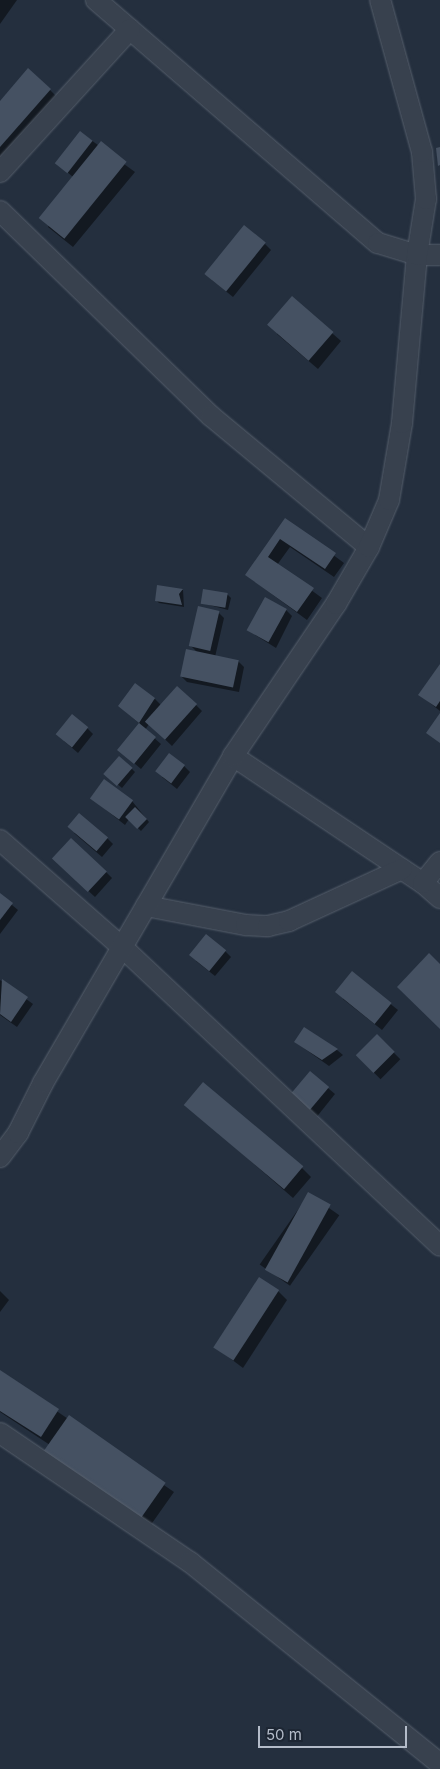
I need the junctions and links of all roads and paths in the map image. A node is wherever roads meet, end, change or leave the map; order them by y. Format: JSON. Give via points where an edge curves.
{"nodes":[{"id":1,"x":96,"y":0,"type":"edge"},
{"id":2,"x":380,"y":0,"type":"edge"},
{"id":3,"x":130,"y":29,"type":"junction"},
{"id":4,"x":0,"y":172,"type":"edge"},
{"id":5,"x":0,"y":211,"type":"edge"},
{"id":6,"x":417,"y":254,"type":"junction"},
{"id":7,"x":440,"y":255,"type":"edge"},
{"id":8,"x":370,"y":547,"type":"junction"},
{"id":9,"x":233,"y":756,"type":"junction"},
{"id":10,"x":0,"y":840,"type":"edge"},
{"id":11,"x":440,"y":862,"type":"edge"},
{"id":12,"x":402,"y":869,"type":"junction"},
{"id":13,"x":423,"y":884,"type":"junction"},
{"id":14,"x":440,"y":898,"type":"edge"},
{"id":15,"x":146,"y":906,"type":"junction"},
{"id":16,"x":122,"y":948,"type":"junction"},
{"id":17,"x":0,"y":1157,"type":"edge"},
{"id":18,"x":440,"y":1246,"type":"edge"},
{"id":19,"x":0,"y":1432,"type":"edge"},
{"id":20,"x":440,"y":1764,"type":"edge"}],
"edges":[{"from":1,"to":3,"type":"street"},
{"from":2,"to":6,"type":"street","via":[[422,152],[426,199]]},
{"from":3,"to":4,"type":"street"},
{"from":3,"to":6,"type":"street","via":[[378,243]]},
{"from":5,"to":8,"type":"street","via":[[210,416]]},
{"from":6,"to":7,"type":"street"},
{"from":6,"to":8,"type":"street","via":[[402,423],[389,500]]},
{"from":8,"to":9,"type":"street","via":[[336,604]]},
{"from":9,"to":12,"type":"street"},
{"from":9,"to":15,"type":"street"},
{"from":10,"to":16,"type":"street"},
{"from":11,"to":13,"type":"street"},
{"from":12,"to":13,"type":"street"},
{"from":12,"to":15,"type":"street","via":[[289,921],[268,926],[246,925]]},
{"from":13,"to":14,"type":"street"},
{"from":15,"to":16,"type":"street"},
{"from":16,"to":17,"type":"street","via":[[18,1133]]},
{"from":16,"to":18,"type":"street"},
{"from":19,"to":20,"type":"street","via":[[190,1562]]}]}
